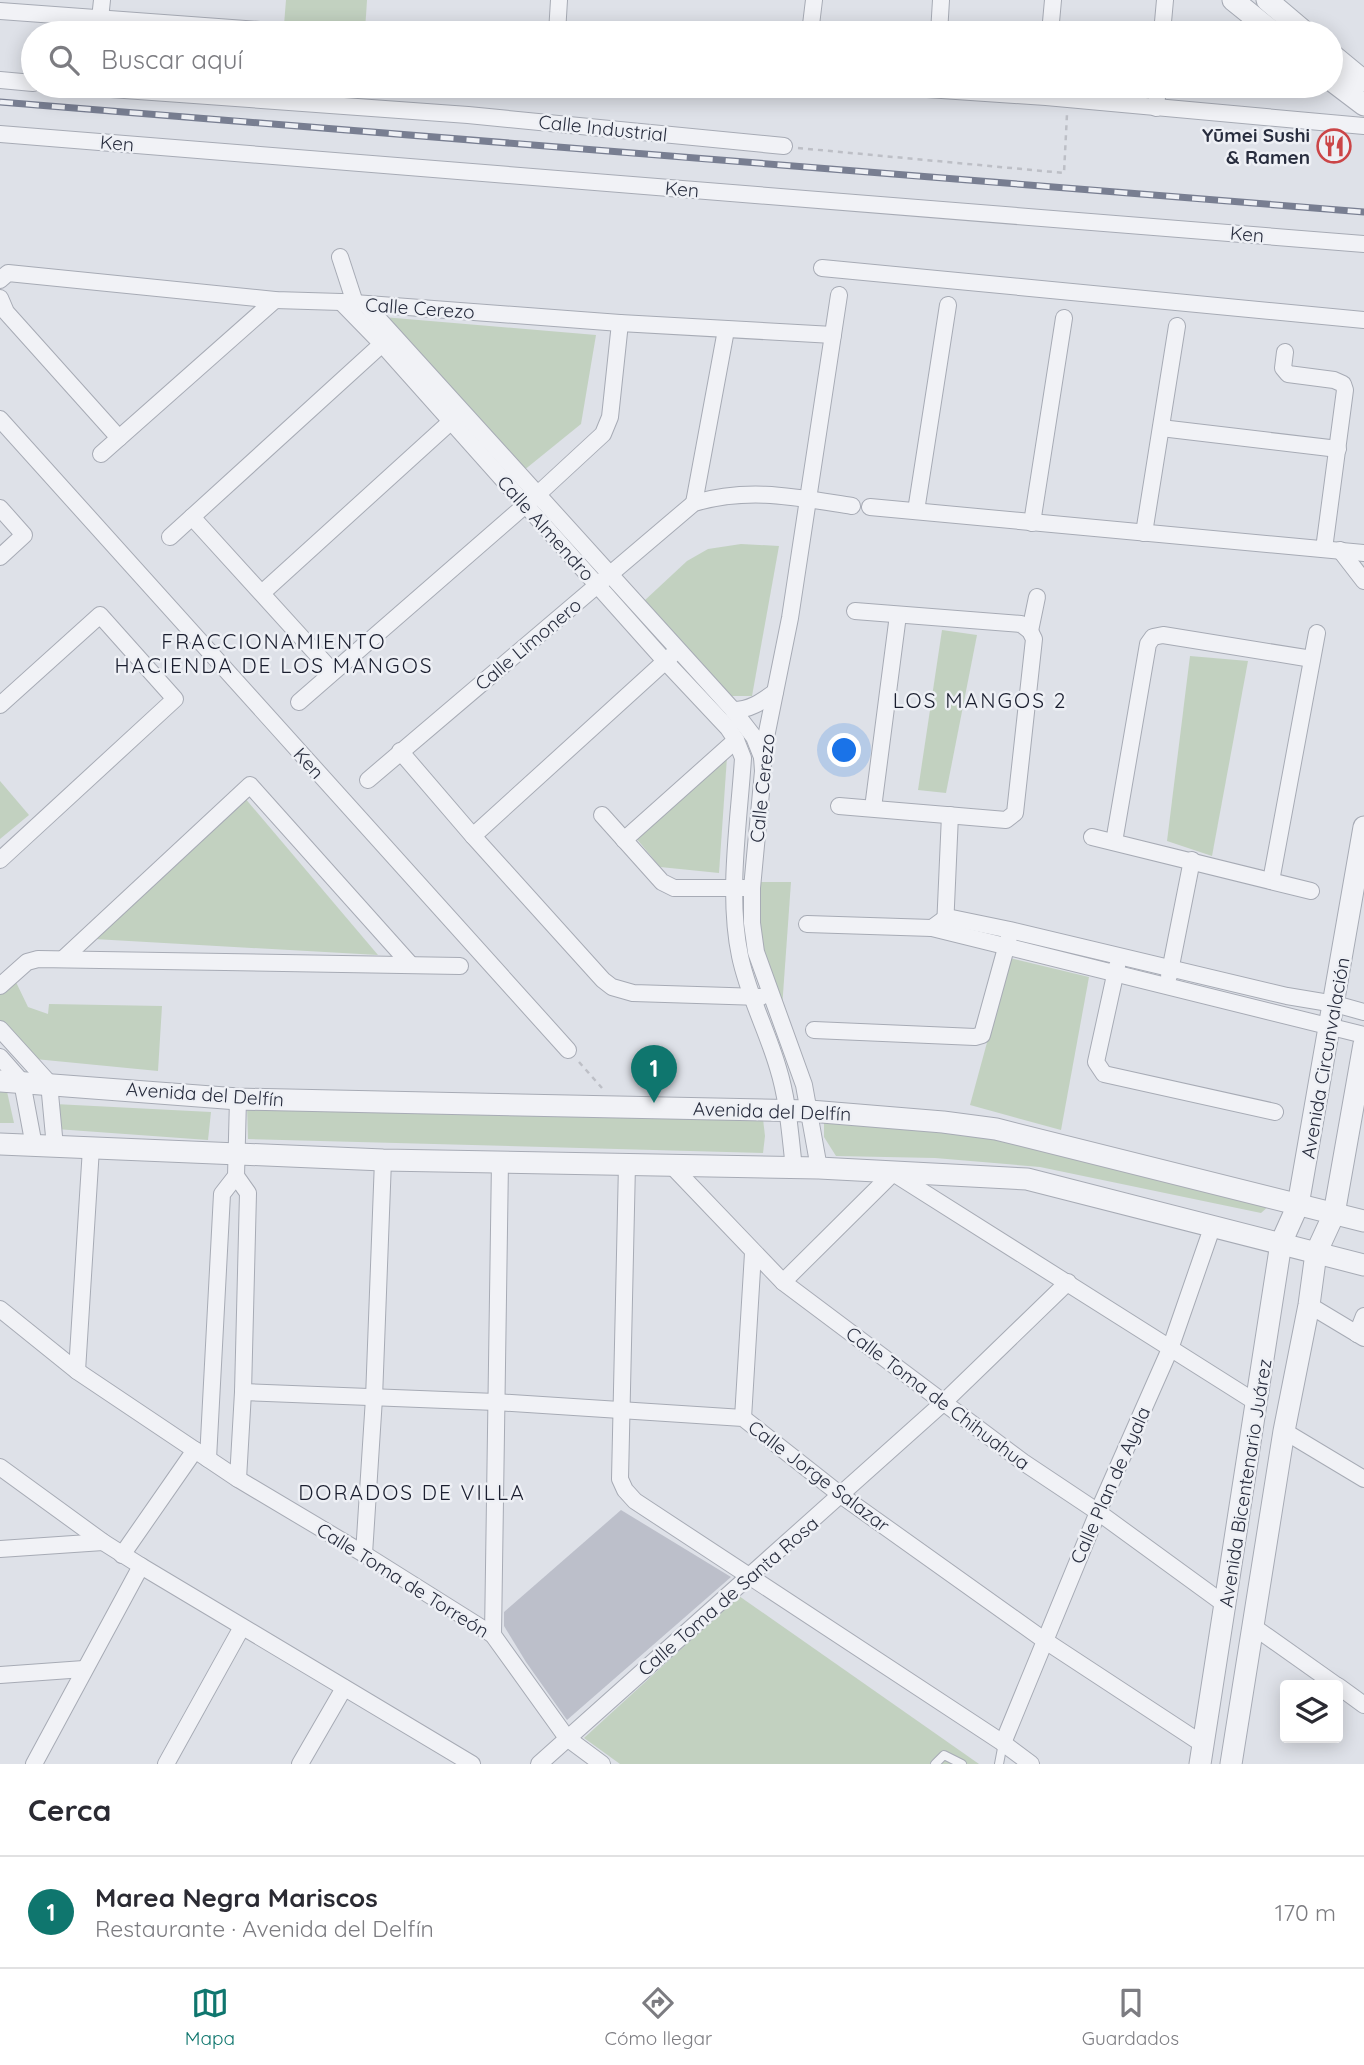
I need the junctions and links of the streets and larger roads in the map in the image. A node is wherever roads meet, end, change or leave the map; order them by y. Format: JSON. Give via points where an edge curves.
{"nodes":[{"id":1,"x":102,"y":0,"type":"edge"},
{"id":2,"x":559,"y":0,"type":"edge"},
{"id":3,"x":814,"y":0,"type":"edge"},
{"id":4,"x":941,"y":0,"type":"edge"},
{"id":5,"x":1053,"y":0,"type":"edge"},
{"id":6,"x":1165,"y":0,"type":"edge"},
{"id":7,"x":1233,"y":0,"type":"edge"},
{"id":8,"x":1267,"y":0,"type":"edge"},
{"id":9,"x":0,"y":11,"type":"edge"},
{"id":10,"x":100,"y":19,"type":"junction"},
{"id":11,"x":129,"y":21,"type":"edge"},
{"id":12,"x":558,"y":21,"type":"edge"},
{"id":13,"x":811,"y":21,"type":"edge"},
{"id":14,"x":940,"y":21,"type":"edge"},
{"id":15,"x":1051,"y":21,"type":"edge"},
{"id":16,"x":1163,"y":21,"type":"edge"},
{"id":17,"x":1259,"y":21,"type":"edge"},
{"id":18,"x":1292,"y":21,"type":"edge"},
{"id":19,"x":1343,"y":64,"type":"edge"},
{"id":20,"x":0,"y":80,"type":"edge"},
{"id":21,"x":1364,"y":81,"type":"edge"},
{"id":22,"x":21,"y":82,"type":"edge"},
{"id":23,"x":1343,"y":89,"type":"edge"},
{"id":24,"x":234,"y":98,"type":"edge"},
{"id":25,"x":1065,"y":98,"type":"edge"},
{"id":26,"x":1157,"y":98,"type":"edge"},
{"id":27,"x":1364,"y":106,"type":"edge"},
{"id":28,"x":1156,"y":108,"type":"junction"},
{"id":29,"x":1364,"y":125,"type":"edge"},
{"id":30,"x":0,"y":134,"type":"edge"},
{"id":31,"x":784,"y":146,"type":"road end"},
{"id":32,"x":1364,"y":244,"type":"edge"},
{"id":33,"x":340,"y":257,"type":"dead end"},
{"id":34,"x":821,"y":268,"type":"dead end"},
{"id":35,"x":4,"y":276,"type":"edge"},
{"id":36,"x":839,"y":295,"type":"dead end"},
{"id":37,"x":0,"y":298,"type":"edge"},
{"id":38,"x":275,"y":300,"type":"junction"},
{"id":39,"x":354,"y":303,"type":"junction"},
{"id":40,"x":948,"y":305,"type":"dead end"},
{"id":41,"x":1064,"y":318,"type":"dead end"},
{"id":42,"x":1364,"y":320,"type":"edge"},
{"id":43,"x":620,"y":323,"type":"junction"},
{"id":44,"x":1177,"y":326,"type":"dead end"},
{"id":45,"x":726,"y":330,"type":"junction"},
{"id":46,"x":833,"y":335,"type":"junction"},
{"id":47,"x":390,"y":341,"type":"junction"},
{"id":48,"x":1285,"y":352,"type":"dead end"},
{"id":49,"x":457,"y":416,"type":"junction"},
{"id":50,"x":0,"y":419,"type":"edge"},
{"id":51,"x":1161,"y":428,"type":"junction"},
{"id":52,"x":119,"y":438,"type":"junction"},
{"id":53,"x":1338,"y":449,"type":"junction"},
{"id":54,"x":102,"y":454,"type":"dead end"},
{"id":55,"x":538,"y":494,"type":"junction"},
{"id":56,"x":809,"y":499,"type":"junction"},
{"id":57,"x":694,"y":503,"type":"junction"},
{"id":58,"x":525,"y":505,"type":"junction"},
{"id":59,"x":852,"y":506,"type":"dead end"},
{"id":60,"x":870,"y":507,"type":"dead end"},
{"id":61,"x":0,"y":508,"type":"edge"},
{"id":62,"x":916,"y":511,"type":"junction"},
{"id":63,"x":192,"y":517,"type":"junction"},
{"id":64,"x":1032,"y":523,"type":"junction"},
{"id":65,"x":1144,"y":533,"type":"junction"},
{"id":66,"x":170,"y":537,"type":"dead end"},
{"id":67,"x":1332,"y":549,"type":"junction"},
{"id":68,"x":1364,"y":553,"type":"edge"},
{"id":69,"x":0,"y":557,"type":"edge"},
{"id":70,"x":611,"y":575,"type":"junction"},
{"id":71,"x":1364,"y":581,"type":"edge"},
{"id":72,"x":597,"y":586,"type":"junction"},
{"id":73,"x":262,"y":593,"type":"junction"},
{"id":74,"x":1037,"y":597,"type":"dead end"},
{"id":75,"x":855,"y":611,"type":"dead end"},
{"id":76,"x":898,"y":615,"type":"junction"},
{"id":77,"x":1030,"y":631,"type":"junction"},
{"id":78,"x":1317,"y":633,"type":"dead end"},
{"id":79,"x":678,"y":650,"type":"junction"},
{"id":80,"x":1312,"y":659,"type":"junction"},
{"id":81,"x":666,"y":662,"type":"junction"},
{"id":82,"x":332,"y":671,"type":"junction"},
{"id":83,"x":775,"y":692,"type":"junction"},
{"id":84,"x":299,"y":702,"type":"dead end"},
{"id":85,"x":0,"y":705,"type":"edge"},
{"id":86,"x":733,"y":710,"type":"junction"},
{"id":87,"x":736,"y":740,"type":"junction"},
{"id":88,"x":400,"y":751,"type":"junction"},
{"id":89,"x":762,"y":757,"type":"junction"},
{"id":90,"x":743,"y":758,"type":"joint"},
{"id":91,"x":368,"y":780,"type":"dead end"},
{"id":92,"x":839,"y":806,"type":"dead end"},
{"id":93,"x":873,"y":808,"type":"junction"},
{"id":94,"x":602,"y":815,"type":"dead end"},
{"id":95,"x":950,"y":815,"type":"junction"},
{"id":96,"x":1364,"y":827,"type":"edge"},
{"id":97,"x":473,"y":836,"type":"junction"},
{"id":98,"x":1092,"y":837,"type":"dead end"},
{"id":99,"x":624,"y":840,"type":"junction"},
{"id":100,"x":1114,"y":842,"type":"junction"},
{"id":101,"x":0,"y":860,"type":"edge"},
{"id":102,"x":1192,"y":860,"type":"junction"},
{"id":103,"x":1271,"y":881,"type":"junction"},
{"id":104,"x":752,"y":888,"type":"junction"},
{"id":105,"x":735,"y":889,"type":"junction"},
{"id":106,"x":1311,"y":891,"type":"dead end"},
{"id":107,"x":807,"y":924,"type":"dead end"},
{"id":108,"x":941,"y":926,"type":"junction"},
{"id":109,"x":1010,"y":930,"type":"junction"},
{"id":110,"x":1006,"y":948,"type":"junction"},
{"id":111,"x":1119,"y":957,"type":"junction"},
{"id":112,"x":64,"y":958,"type":"junction"},
{"id":113,"x":411,"y":965,"type":"junction"},
{"id":114,"x":460,"y":966,"type":"dead end"},
{"id":115,"x":1170,"y":967,"type":"junction"},
{"id":116,"x":1115,"y":974,"type":"junction"},
{"id":117,"x":1167,"y":985,"type":"junction"},
{"id":118,"x":0,"y":986,"type":"edge"},
{"id":119,"x":751,"y":996,"type":"junction"},
{"id":120,"x":1287,"y":996,"type":"junction"},
{"id":121,"x":771,"y":997,"type":"junction"},
{"id":122,"x":1335,"y":1004,"type":"junction"},
{"id":123,"x":1364,"y":1012,"type":"edge"},
{"id":124,"x":1283,"y":1014,"type":"junction"},
{"id":125,"x":1331,"y":1027,"type":"junction"},
{"id":126,"x":0,"y":1029,"type":"edge"},
{"id":127,"x":814,"y":1030,"type":"dead end"},
{"id":128,"x":1364,"y":1035,"type":"edge"},
{"id":129,"x":1364,"y":1044,"type":"edge"},
{"id":130,"x":568,"y":1050,"type":"road end"},
{"id":131,"x":0,"y":1057,"type":"edge"},
{"id":132,"x":0,"y":1081,"type":"edge"},
{"id":133,"x":22,"y":1082,"type":"junction"},
{"id":134,"x":49,"y":1083,"type":"junction"},
{"id":135,"x":238,"y":1098,"type":"junction"},
{"id":136,"x":787,"y":1110,"type":"junction"},
{"id":137,"x":810,"y":1111,"type":"junction"},
{"id":138,"x":1275,"y":1112,"type":"dead end"},
{"id":139,"x":0,"y":1144,"type":"edge"},
{"id":140,"x":45,"y":1147,"type":"junction"},
{"id":141,"x":91,"y":1149,"type":"junction"},
{"id":142,"x":237,"y":1153,"type":"junction"},
{"id":143,"x":383,"y":1160,"type":"junction"},
{"id":144,"x":500,"y":1161,"type":"junction"},
{"id":145,"x":627,"y":1164,"type":"junction"},
{"id":146,"x":671,"y":1165,"type":"junction"},
{"id":147,"x":794,"y":1168,"type":"junction"},
{"id":148,"x":819,"y":1168,"type":"junction"},
{"id":149,"x":893,"y":1173,"type":"junction"},
{"id":150,"x":236,"y":1176,"type":"junction"},
{"id":151,"x":1298,"y":1205,"type":"junction"},
{"id":152,"x":1334,"y":1214,"type":"junction"},
{"id":153,"x":1364,"y":1221,"type":"edge"},
{"id":154,"x":1213,"y":1225,"type":"junction"},
{"id":155,"x":1281,"y":1243,"type":"junction"},
{"id":156,"x":753,"y":1253,"type":"junction"},
{"id":157,"x":1316,"y":1253,"type":"junction"},
{"id":158,"x":1364,"y":1265,"type":"edge"},
{"id":159,"x":783,"y":1282,"type":"junction"},
{"id":160,"x":1068,"y":1282,"type":"junction"},
{"id":161,"x":1309,"y":1305,"type":"junction"},
{"id":162,"x":0,"y":1309,"type":"edge"},
{"id":163,"x":1364,"y":1316,"type":"edge"},
{"id":164,"x":1361,"y":1336,"type":"edge"},
{"id":165,"x":1170,"y":1349,"type":"junction"},
{"id":166,"x":77,"y":1371,"type":"junction"},
{"id":167,"x":243,"y":1392,"type":"junction"},
{"id":168,"x":374,"y":1398,"type":"junction"},
{"id":169,"x":496,"y":1402,"type":"junction"},
{"id":170,"x":944,"y":1402,"type":"junction"},
{"id":171,"x":1257,"y":1404,"type":"junction"},
{"id":172,"x":622,"y":1409,"type":"junction"},
{"id":173,"x":743,"y":1418,"type":"junction"},
{"id":174,"x":1284,"y":1431,"type":"junction"},
{"id":175,"x":201,"y":1454,"type":"junction"},
{"id":176,"x":0,"y":1467,"type":"edge"},
{"id":177,"x":237,"y":1479,"type":"junction"},
{"id":178,"x":1364,"y":1479,"type":"edge"},
{"id":179,"x":842,"y":1496,"type":"junction"},
{"id":180,"x":1098,"y":1512,"type":"junction"},
{"id":181,"x":103,"y":1542,"type":"junction"},
{"id":182,"x":0,"y":1549,"type":"edge"},
{"id":183,"x":364,"y":1554,"type":"junction"},
{"id":184,"x":122,"y":1555,"type":"junction"},
{"id":185,"x":141,"y":1566,"type":"junction"},
{"id":186,"x":752,"y":1576,"type":"junction"},
{"id":187,"x":1227,"y":1606,"type":"junction"},
{"id":188,"x":242,"y":1627,"type":"junction"},
{"id":189,"x":1254,"y":1627,"type":"junction"},
{"id":190,"x":493,"y":1635,"type":"junction"},
{"id":191,"x":1044,"y":1640,"type":"junction"},
{"id":192,"x":84,"y":1669,"type":"junction"},
{"id":193,"x":0,"y":1675,"type":"edge"},
{"id":194,"x":1329,"y":1680,"type":"edge"},
{"id":195,"x":344,"y":1688,"type":"junction"},
{"id":196,"x":1343,"y":1690,"type":"edge"},
{"id":197,"x":1364,"y":1705,"type":"edge"},
{"id":198,"x":567,"y":1738,"type":"junction"},
{"id":199,"x":1003,"y":1743,"type":"junction"},
{"id":200,"x":1202,"y":1754,"type":"edge"},
{"id":201,"x":445,"y":1757,"type":"edge"},
{"id":202,"x":34,"y":1764,"type":"edge"},
{"id":203,"x":166,"y":1764,"type":"edge"},
{"id":204,"x":300,"y":1764,"type":"edge"},
{"id":205,"x":472,"y":1764,"type":"edge"},
{"id":206,"x":539,"y":1764,"type":"edge"},
{"id":207,"x":602,"y":1764,"type":"edge"},
{"id":208,"x":1031,"y":1764,"type":"edge"},
{"id":209,"x":1231,"y":1764,"type":"edge"}],
"edges":[{"from":1,"to":10,"type":"street"},
{"from":2,"to":12,"type":"street"},
{"from":3,"to":13,"type":"street"},
{"from":4,"to":14,"type":"street"},
{"from":5,"to":15,"type":"street"},
{"from":6,"to":16,"type":"street"},
{"from":7,"to":17,"type":"street"},
{"from":8,"to":18,"type":"street"},
{"from":9,"to":10,"type":"street"},
{"from":10,"to":11,"type":"street"},
{"from":19,"to":21,"type":"street"},
{"from":20,"to":22,"type":"street"},
{"from":23,"to":27,"type":"street"},
{"from":24,"to":31,"type":"street","name":"Calle Industrial"},
{"from":25,"to":28,"type":"street"},
{"from":26,"to":28,"type":"street"},
{"from":28,"to":29,"type":"street"},
{"from":30,"to":32,"type":"street","name":"Ken"},
{"from":33,"to":39,"type":"street","name":"Calle Almendro"},
{"from":34,"to":42,"type":"street"},
{"from":35,"to":38,"type":"street","name":"Calle Cerezo"},
{"from":36,"to":46,"type":"street","name":"Calle Cerezo"},
{"from":37,"to":52,"type":"street","via":[[6,312]]},
{"from":38,"to":39,"type":"street","name":"Calle Cerezo"},
{"from":38,"to":52,"type":"street"},
{"from":39,"to":43,"type":"street","name":"Calle Cerezo"},
{"from":39,"to":47,"type":"street","name":"Calle Almendro"},
{"from":39,"to":47,"type":"street","name":"Calle Almendro"},
{"from":40,"to":62,"type":"street"},
{"from":41,"to":64,"type":"street"},
{"from":43,"to":45,"type":"street","name":"Calle Cerezo"},
{"from":43,"to":55,"type":"street","via":[[607,426]]},
{"from":44,"to":51,"type":"street"},
{"from":45,"to":46,"type":"street","name":"Calle Cerezo"},
{"from":45,"to":57,"type":"street"},
{"from":46,"to":56,"type":"street","name":"Calle Cerezo"},
{"from":47,"to":49,"type":"street","name":"Calle Almendro"},
{"from":47,"to":63,"type":"street"},
{"from":48,"to":53,"type":"street","via":[[1287,374],[1342,384]]},
{"from":49,"to":55,"type":"street","name":"Calle Almendro"},
{"from":49,"to":58,"type":"street","name":"Calle Almendro"},
{"from":49,"to":73,"type":"street"},
{"from":50,"to":130,"type":"street","name":"Ken"},
{"from":51,"to":53,"type":"street"},
{"from":51,"to":65,"type":"street"},
{"from":52,"to":54,"type":"street"},
{"from":53,"to":67,"type":"street"},
{"from":55,"to":58,"type":"street"},
{"from":55,"to":70,"type":"street","name":"Calle Almendro"},
{"from":56,"to":57,"type":"street","name":"Calle Limonero","via":[[755,493],[721,495]]},
{"from":56,"to":59,"type":"street","name":"Calle Limonero"},
{"from":56,"to":83,"type":"street","name":"Calle Cerezo"},
{"from":57,"to":70,"type":"street","name":"Calle Limonero"},
{"from":58,"to":72,"type":"street","name":"Calle Almendro"},
{"from":58,"to":82,"type":"street"},
{"from":60,"to":62,"type":"street"},
{"from":61,"to":69,"type":"street","via":[[24,535]]},
{"from":62,"to":64,"type":"street"},
{"from":63,"to":66,"type":"street"},
{"from":63,"to":73,"type":"street"},
{"from":64,"to":65,"type":"street"},
{"from":65,"to":67,"type":"street"},
{"from":67,"to":68,"type":"street"},
{"from":67,"to":71,"type":"street"},
{"from":70,"to":72,"type":"street","name":"Calle Limonero"},
{"from":70,"to":79,"type":"street","name":"Calle Almendro"},
{"from":72,"to":81,"type":"street","name":"Calle Almendro"},
{"from":72,"to":88,"type":"street","name":"Calle Limonero"},
{"from":73,"to":82,"type":"street"},
{"from":74,"to":77,"type":"street"},
{"from":75,"to":76,"type":"street"},
{"from":76,"to":77,"type":"street","via":[[1021,624]]},
{"from":76,"to":93,"type":"street"},
{"from":77,"to":95,"type":"street","via":[[1034,639],[1015,813],[1006,820]]},
{"from":78,"to":80,"type":"street"},
{"from":79,"to":81,"type":"street"},
{"from":79,"to":86,"type":"street","name":"Calle Almendro"},
{"from":80,"to":100,"type":"street","via":[[1153,637],[1148,644]]},
{"from":80,"to":103,"type":"street"},
{"from":81,"to":87,"type":"street","name":"Calle Almendro"},
{"from":81,"to":97,"type":"street"},
{"from":82,"to":84,"type":"street"},
{"from":83,"to":86,"type":"street","via":[[745,710]]},
{"from":83,"to":89,"type":"street","name":"Calle Cerezo"},
{"from":85,"to":101,"type":"street","via":[[100,615],[175,699]]},
{"from":86,"to":89,"type":"street","name":"Calle Almendro","via":[[754,737]]},
{"from":87,"to":90,"type":"street","name":"Calle Almendro"},
{"from":87,"to":99,"type":"street"},
{"from":88,"to":91,"type":"street","name":"Calle Limonero"},
{"from":88,"to":97,"type":"street"},
{"from":89,"to":104,"type":"street","name":"Calle Cerezo"},
{"from":90,"to":105,"type":"street","name":"Calle Cerezo"},
{"from":92,"to":93,"type":"street"},
{"from":93,"to":95,"type":"street"},
{"from":94,"to":99,"type":"street"},
{"from":95,"to":108,"type":"street"},
{"from":96,"to":122,"type":"street","name":"Avenida Circunvalación"},
{"from":97,"to":119,"type":"street","via":[[612,987],[633,993]]},
{"from":98,"to":100,"type":"street"},
{"from":99,"to":105,"type":"street","via":[[662,882],[674,888]]},
{"from":100,"to":102,"type":"street"},
{"from":102,"to":103,"type":"street"},
{"from":102,"to":115,"type":"street"},
{"from":103,"to":106,"type":"street"},
{"from":104,"to":105,"type":"street"},
{"from":104,"to":121,"type":"street","name":"Calle Cerezo","via":[[756,952]]},
{"from":105,"to":119,"type":"street","name":"Calle Cerezo","via":[[738,946]]},
{"from":107,"to":108,"type":"street"},
{"from":108,"to":109,"type":"street"},
{"from":108,"to":110,"type":"street"},
{"from":109,"to":110,"type":"street"},
{"from":109,"to":111,"type":"street"},
{"from":110,"to":116,"type":"street"},
{"from":110,"to":127,"type":"street","via":[[982,1035]]},
{"from":111,"to":115,"type":"street"},
{"from":111,"to":116,"type":"street"},
{"from":112,"to":113,"type":"street"},
{"from":112,"to":113,"type":"street","via":[[250,785]]},
{"from":112,"to":118,"type":"street","via":[[27,962]]},
{"from":113,"to":114,"type":"street"},
{"from":115,"to":117,"type":"street"},
{"from":115,"to":120,"type":"street"},
{"from":116,"to":117,"type":"street"},
{"from":116,"to":138,"type":"street","via":[[1096,1062],[1104,1074]]},
{"from":117,"to":124,"type":"street"},
{"from":119,"to":121,"type":"street"},
{"from":119,"to":136,"type":"street","name":"Calle Cerezo","via":[[777,1065]]},
{"from":120,"to":122,"type":"street"},
{"from":120,"to":124,"type":"street"},
{"from":121,"to":137,"type":"street","name":"Calle Cerezo","via":[[797,1060]]},
{"from":122,"to":123,"type":"street"},
{"from":122,"to":125,"type":"street","name":"Avenida Circunvalación"},
{"from":124,"to":125,"type":"street"},
{"from":125,"to":128,"type":"street"},
{"from":125,"to":151,"type":"street","name":"Avenida Circunvalación"},
{"from":126,"to":134,"type":"street"},
{"from":129,"to":152,"type":"street","name":"Avenida Circunvalación"},
{"from":131,"to":133,"type":"street"},
{"from":132,"to":133,"type":"street","name":"Avenida del Delfín"},
{"from":133,"to":134,"type":"street","name":"Avenida del Delfín"},
{"from":133,"to":140,"type":"street"},
{"from":134,"to":135,"type":"street","name":"Avenida del Delfín"},
{"from":134,"to":140,"type":"street"},
{"from":135,"to":136,"type":"street","name":"Avenida del Delfín"},
{"from":135,"to":142,"type":"street"},
{"from":136,"to":137,"type":"street","name":"Avenida del Delfín"},
{"from":136,"to":147,"type":"street","name":"Avenida del Delfín"},
{"from":137,"to":148,"type":"street","name":"Avenida del Delfín"},
{"from":137,"to":151,"type":"street","name":"Avenida del Delfín","via":[[996,1129]]},
{"from":139,"to":140,"type":"street"},
{"from":140,"to":141,"type":"street"},
{"from":141,"to":142,"type":"street"},
{"from":141,"to":166,"type":"street"},
{"from":142,"to":143,"type":"street"},
{"from":142,"to":150,"type":"street"},
{"from":143,"to":144,"type":"street"},
{"from":143,"to":168,"type":"street"},
{"from":144,"to":145,"type":"street"},
{"from":144,"to":169,"type":"street"},
{"from":145,"to":146,"type":"street"},
{"from":145,"to":172,"type":"street"},
{"from":146,"to":147,"type":"street"},
{"from":146,"to":156,"type":"street","name":"Calle Toma de Chihuahua"},
{"from":147,"to":148,"type":"street"},
{"from":148,"to":149,"type":"street"},
{"from":149,"to":154,"type":"street","via":[[1027,1178]]},
{"from":149,"to":159,"type":"street"},
{"from":149,"to":160,"type":"street"},
{"from":150,"to":167,"type":"street","via":[[248,1193]]},
{"from":150,"to":175,"type":"street","via":[[222,1194]]},
{"from":151,"to":152,"type":"street","name":"Avenida del Delfín"},
{"from":151,"to":155,"type":"street","name":"Avenida Bicentenario Juárez"},
{"from":152,"to":153,"type":"street","name":"Avenida del Delfín"},
{"from":152,"to":157,"type":"street","name":"Avenida Bicentenario Juárez"},
{"from":154,"to":155,"type":"street"},
{"from":154,"to":165,"type":"street","name":"Calle Plan de Ayala"},
{"from":155,"to":157,"type":"street"},
{"from":155,"to":171,"type":"street","name":"Avenida Bicentenario Juárez"},
{"from":156,"to":159,"type":"street","name":"Calle Toma de Chihuahua"},
{"from":156,"to":173,"type":"street"},
{"from":157,"to":158,"type":"street"},
{"from":157,"to":161,"type":"street","name":"Avenida Bicentenario Juárez"},
{"from":159,"to":170,"type":"street","name":"Calle Toma de Chihuahua"},
{"from":160,"to":165,"type":"street"},
{"from":160,"to":170,"type":"street","name":"Calle Toma de Santa Rosa"},
{"from":161,"to":164,"type":"street"},
{"from":161,"to":174,"type":"street","name":"Avenida Bicentenario Juárez"},
{"from":162,"to":166,"type":"street","name":"Calle Toma de Torreón"},
{"from":163,"to":164,"type":"street"},
{"from":165,"to":171,"type":"street"},
{"from":165,"to":180,"type":"street","name":"Calle Plan de Ayala"},
{"from":166,"to":175,"type":"street","name":"Calle Toma de Torreón"},
{"from":167,"to":168,"type":"street","name":"Calle Jorge Salazar"},
{"from":167,"to":177,"type":"street"},
{"from":168,"to":169,"type":"street","name":"Calle Jorge Salazar"},
{"from":168,"to":183,"type":"street"},
{"from":169,"to":172,"type":"street","name":"Calle Jorge Salazar"},
{"from":169,"to":190,"type":"street"},
{"from":170,"to":179,"type":"street","name":"Calle Toma de Santa Rosa"},
{"from":170,"to":180,"type":"street","name":"Calle Toma de Chihuahua"},
{"from":171,"to":187,"type":"street","name":"Avenida Bicentenario Juárez"},
{"from":172,"to":173,"type":"street","name":"Calle Jorge Salazar"},
{"from":172,"to":186,"type":"street","via":[[620,1479],[625,1490],[635,1501]]},
{"from":173,"to":179,"type":"street","name":"Calle Jorge Salazar"},
{"from":174,"to":178,"type":"street"},
{"from":174,"to":189,"type":"street","name":"Avenida Bicentenario Juárez"},
{"from":175,"to":177,"type":"street","name":"Calle Toma de Torreón"},
{"from":175,"to":184,"type":"street"},
{"from":176,"to":181,"type":"street"},
{"from":177,"to":183,"type":"street","name":"Calle Toma de Torreón"},
{"from":179,"to":186,"type":"street","name":"Calle Toma de Santa Rosa"},
{"from":179,"to":191,"type":"street","name":"Calle Jorge Salazar"},
{"from":180,"to":187,"type":"street","name":"Calle Toma de Chihuahua"},
{"from":180,"to":191,"type":"street","name":"Calle Plan de Ayala"},
{"from":181,"to":182,"type":"street"},
{"from":181,"to":184,"type":"street"},
{"from":183,"to":190,"type":"street","name":"Calle Toma de Torreón"},
{"from":184,"to":185,"type":"street"},
{"from":185,"to":188,"type":"street"},
{"from":185,"to":192,"type":"street"},
{"from":186,"to":198,"type":"street","name":"Calle Toma de Santa Rosa"},
{"from":186,"to":199,"type":"street"},
{"from":187,"to":200,"type":"street","name":"Avenida Bicentenario Juárez"},
{"from":188,"to":195,"type":"street"},
{"from":188,"to":203,"type":"street"},
{"from":189,"to":194,"type":"street"},
{"from":189,"to":209,"type":"street","name":"Avenida Bicentenario Juárez"},
{"from":190,"to":198,"type":"street","name":"Calle Toma de Torreón"},
{"from":191,"to":199,"type":"street","name":"Calle Plan de Ayala"},
{"from":191,"to":200,"type":"street","name":"Calle Jorge Salazar"},
{"from":192,"to":193,"type":"street"},
{"from":192,"to":202,"type":"street"},
{"from":195,"to":201,"type":"street"},
{"from":195,"to":204,"type":"street"},
{"from":196,"to":197,"type":"street"},
{"from":198,"to":206,"type":"street","name":"Calle Toma de Santa Rosa"},
{"from":198,"to":207,"type":"street","name":"Calle Toma de Torreón"},
{"from":199,"to":208,"type":"street"},
{"from":201,"to":205,"type":"street"}]}
